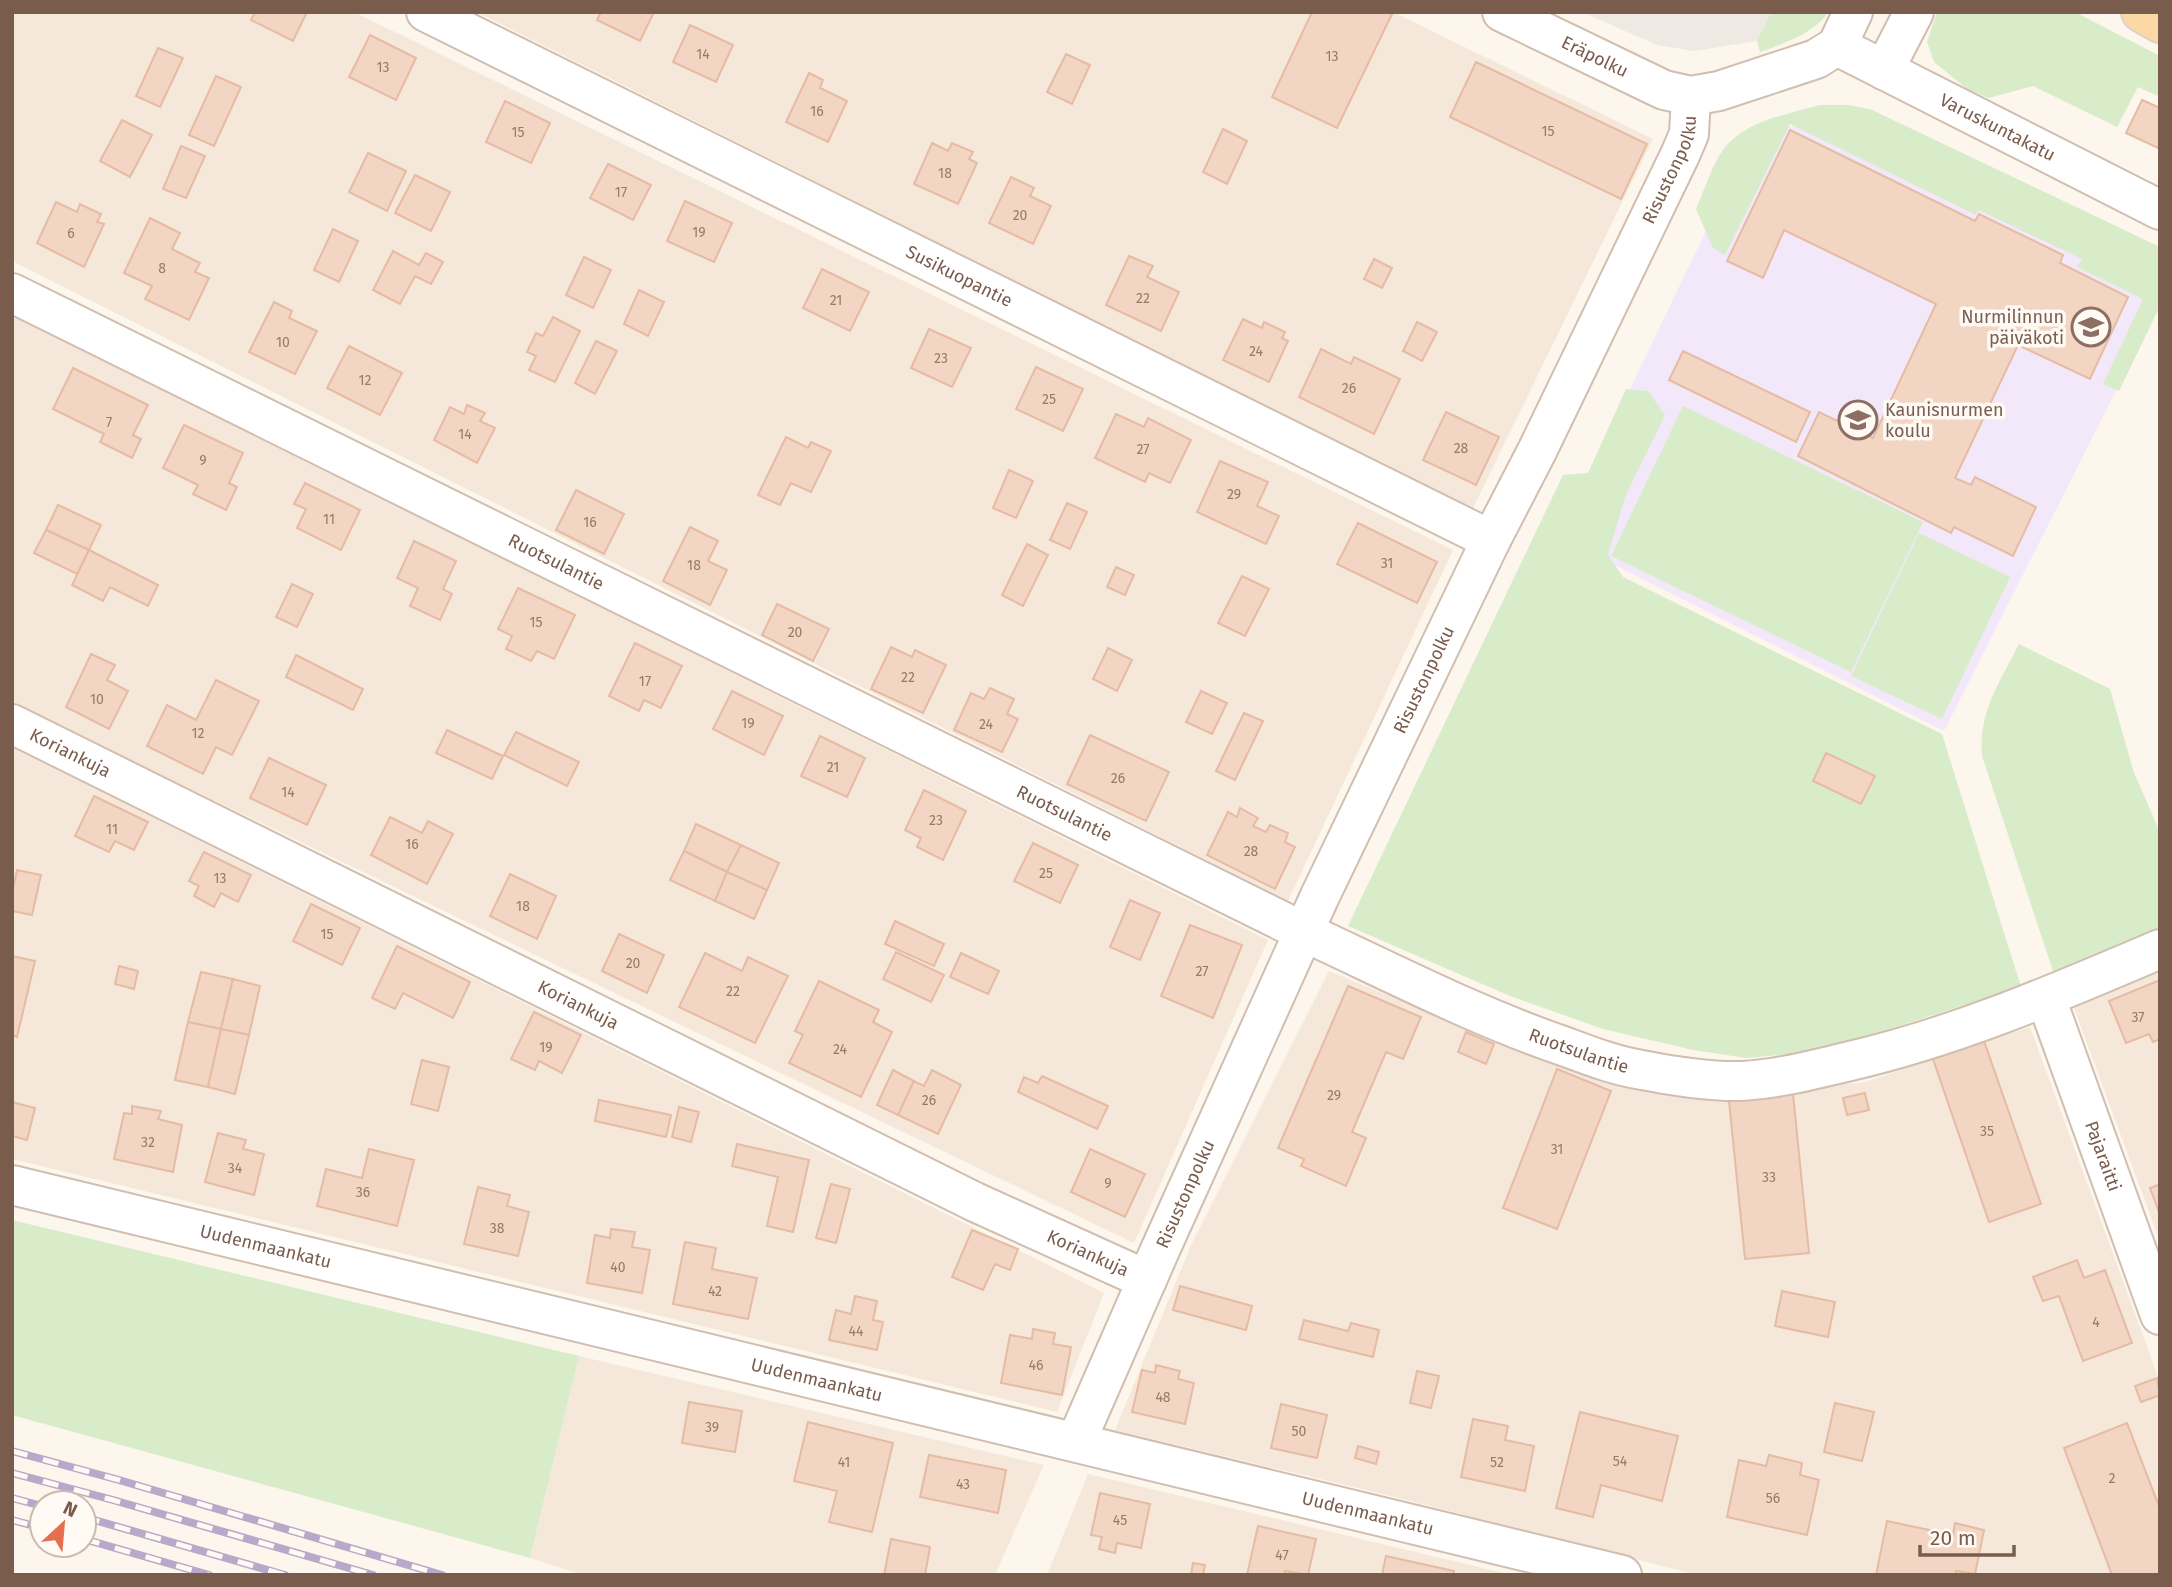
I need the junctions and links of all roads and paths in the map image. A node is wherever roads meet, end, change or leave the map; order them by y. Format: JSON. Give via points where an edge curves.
{"nodes":[{"id":1,"x":426,"y":12,"type":"edge"},
{"id":2,"x":1502,"y":12,"type":"edge"},
{"id":3,"x":1853,"y":12,"type":"edge"},
{"id":4,"x":1914,"y":12,"type":"edge"},
{"id":5,"x":2141,"y":12,"type":"edge"},
{"id":6,"x":2160,"y":23,"type":"edge"},
{"id":7,"x":1837,"y":46,"type":"junction"},
{"id":8,"x":1884,"y":71,"type":"junction"},
{"id":9,"x":1691,"y":96,"type":"junction"},
{"id":10,"x":2160,"y":210,"type":"edge"},
{"id":11,"x":12,"y":293,"type":"edge"},
{"id":12,"x":1491,"y":540,"type":"junction"},
{"id":13,"x":12,"y":724,"type":"edge"},
{"id":14,"x":1304,"y":932,"type":"junction"},
{"id":15,"x":2160,"y":948,"type":"edge"},
{"id":16,"x":2046,"y":998,"type":"junction"},
{"id":17,"x":12,"y":1185,"type":"edge"},
{"id":18,"x":1147,"y":1280,"type":"junction"},
{"id":19,"x":2160,"y":1315,"type":"edge"},
{"id":20,"x":1076,"y":1443,"type":"junction"},
{"id":21,"x":1622,"y":1575,"type":"edge"}],
"edges":[{"from":1,"to":12,"type":"street","name":"Susikuopantie"},
{"from":2,"to":9,"type":"street","name":"Eräpolku","via":[[1664,90]]},
{"from":3,"to":7,"type":"street"},
{"from":4,"to":8,"type":"street"},
{"from":5,"to":6,"type":"main road"},
{"from":7,"to":8,"type":"street","name":"Varuskuntakatu"},
{"from":7,"to":9,"type":"street","name":"Risustonpolku","via":[[1790,69]]},
{"from":8,"to":10,"type":"street","name":"Varuskuntakatu"},
{"from":9,"to":12,"type":"street","name":"Risustonpolku","via":[[1689,134],[1680,155]]},
{"from":11,"to":14,"type":"street","name":"Ruotsulantie"},
{"from":12,"to":14,"type":"street","name":"Risustonpolku"},
{"from":13,"to":18,"type":"street","name":"Koriankuja","via":[[975,1202]]},
{"from":14,"to":16,"type":"street","name":"Ruotsulantie","via":[[1520,1032],[1640,1070],[1689,1077],[1740,1081],[1788,1076],[1896,1051]]},
{"from":14,"to":18,"type":"street","name":"Risustonpolku"},
{"from":15,"to":16,"type":"street","name":"Ruotsulantie"},
{"from":16,"to":19,"type":"street","name":"Pajaraitti"},
{"from":17,"to":20,"type":"street","name":"Uudenmaankatu"},
{"from":18,"to":20,"type":"street","name":"Risustonpolku"},
{"from":20,"to":21,"type":"street","name":"Uudenmaankatu"}]}
